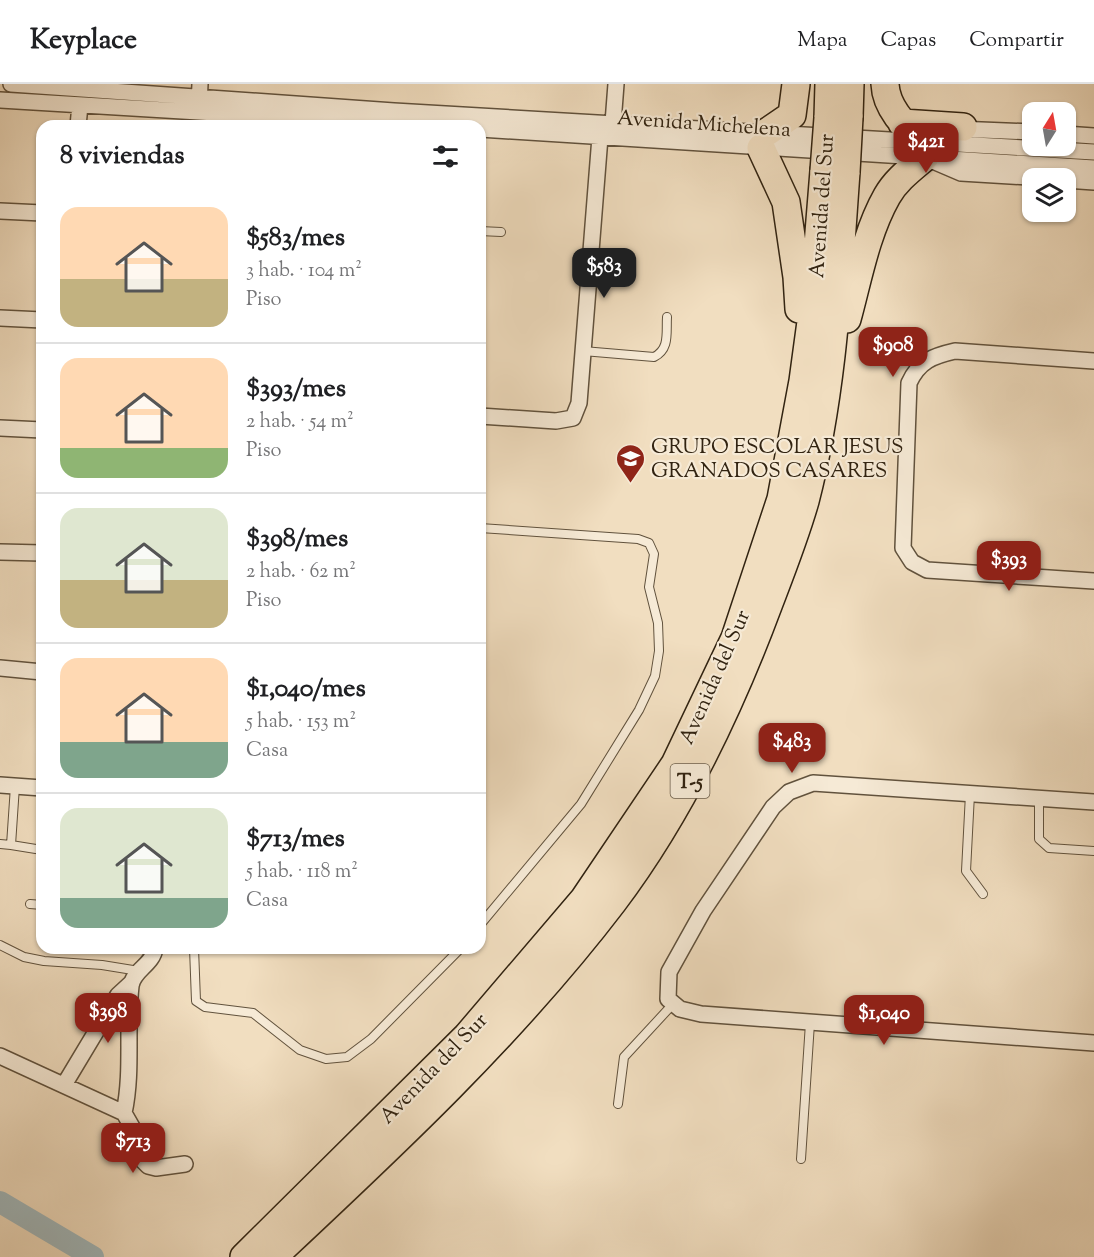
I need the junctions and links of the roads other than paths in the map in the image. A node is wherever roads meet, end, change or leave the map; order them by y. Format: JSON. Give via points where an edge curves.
{"nodes":[{"id":1,"x":11,"y":84,"type":"edge"},
{"id":2,"x":616,"y":84,"type":"edge"},
{"id":3,"x":796,"y":84,"type":"edge"},
{"id":4,"x":829,"y":84,"type":"edge"},
{"id":5,"x":850,"y":84,"type":"edge"},
{"id":6,"x":885,"y":84,"type":"edge"},
{"id":7,"x":80,"y":86,"type":"edge"},
{"id":8,"x":200,"y":90,"type":"edge"},
{"id":9,"x":0,"y":100,"type":"edge"},
{"id":10,"x":80,"y":105,"type":"junction"},
{"id":11,"x":838,"y":118,"type":"junction"},
{"id":12,"x":199,"y":119,"type":"edge"},
{"id":13,"x":79,"y":120,"type":"edge"},
{"id":14,"x":232,"y":120,"type":"edge"},
{"id":15,"x":613,"y":123,"type":"junction"},
{"id":16,"x":963,"y":127,"type":"joint"},
{"id":17,"x":486,"y":129,"type":"edge"},
{"id":18,"x":1022,"y":131,"type":"edge"},
{"id":19,"x":1076,"y":135,"type":"edge"},
{"id":20,"x":1094,"y":136,"type":"edge"},
{"id":21,"x":600,"y":137,"type":"junction"},
{"id":22,"x":764,"y":140,"type":"junction"},
{"id":23,"x":916,"y":141,"type":"junction"},
{"id":24,"x":1094,"y":152,"type":"edge"},
{"id":25,"x":1094,"y":168,"type":"edge"},
{"id":26,"x":1022,"y":177,"type":"edge"},
{"id":27,"x":1076,"y":181,"type":"edge"},
{"id":28,"x":1094,"y":182,"type":"edge"},
{"id":29,"x":0,"y":211,"type":"edge"},
{"id":30,"x":36,"y":213,"type":"edge"},
{"id":31,"x":486,"y":231,"type":"edge"},
{"id":32,"x":501,"y":232,"type":"dead end"},
{"id":33,"x":667,"y":317,"type":"dead end"},
{"id":34,"x":0,"y":318,"type":"edge"},
{"id":35,"x":36,"y":320,"type":"edge"},
{"id":36,"x":583,"y":351,"type":"junction"},
{"id":37,"x":1094,"y":361,"type":"edge"},
{"id":38,"x":815,"y":384,"type":"junction"},
{"id":39,"x":486,"y":416,"type":"edge"},
{"id":40,"x":0,"y":428,"type":"edge"},
{"id":41,"x":36,"y":430,"type":"edge"},
{"id":42,"x":486,"y":528,"type":"edge"},
{"id":43,"x":0,"y":552,"type":"edge"},
{"id":44,"x":36,"y":553,"type":"edge"},
{"id":45,"x":1094,"y":581,"type":"edge"},
{"id":46,"x":0,"y":668,"type":"edge"},
{"id":47,"x":36,"y":671,"type":"edge"},
{"id":48,"x":8,"y":786,"type":"edge"},
{"id":49,"x":36,"y":788,"type":"edge"},
{"id":50,"x":970,"y":794,"type":"junction"},
{"id":51,"x":1039,"y":798,"type":"junction"},
{"id":52,"x":1094,"y":802,"type":"edge"},
{"id":53,"x":0,"y":844,"type":"edge"},
{"id":54,"x":11,"y":845,"type":"junction"},
{"id":55,"x":36,"y":849,"type":"edge"},
{"id":56,"x":1094,"y":851,"type":"edge"},
{"id":57,"x":983,"y":894,"type":"dead end"},
{"id":58,"x":30,"y":904,"type":"dead end"},
{"id":59,"x":36,"y":904,"type":"edge"},
{"id":60,"x":486,"y":918,"type":"edge"},
{"id":61,"x":0,"y":945,"type":"edge"},
{"id":62,"x":154,"y":954,"type":"edge"},
{"id":63,"x":194,"y":954,"type":"edge"},
{"id":64,"x":455,"y":954,"type":"edge"},
{"id":65,"x":135,"y":977,"type":"junction"},
{"id":66,"x":673,"y":1004,"type":"junction"},
{"id":67,"x":810,"y":1023,"type":"junction"},
{"id":68,"x":1094,"y":1043,"type":"edge"},
{"id":69,"x":0,"y":1056,"type":"edge"},
{"id":70,"x":64,"y":1085,"type":"junction"},
{"id":71,"x":618,"y":1104,"type":"dead end"},
{"id":72,"x":124,"y":1113,"type":"junction"},
{"id":73,"x":801,"y":1159,"type":"dead end"},
{"id":74,"x":185,"y":1164,"type":"dead end"},
{"id":75,"x":244,"y":1257,"type":"edge"},
{"id":76,"x":273,"y":1257,"type":"edge"}],
"edges":[{"from":1,"to":7,"type":"street","name":"Avenida Michelena"},
{"from":2,"to":15,"type":"street"},
{"from":3,"to":22,"type":"highway","via":[[792,115]]},
{"from":4,"to":11,"type":"highway","name":"Avenida del Sur","number":"T-5"},
{"from":5,"to":11,"type":"highway","name":"Avenida del Sur","number":"T-5"},
{"from":6,"to":23,"type":"highway","via":[[885,92]]},
{"from":7,"to":8,"type":"street","name":"Avenida Michelena"},
{"from":8,"to":12,"type":"street"},
{"from":8,"to":15,"type":"street","name":"Avenida Michelena"},
{"from":9,"to":10,"type":"street"},
{"from":10,"to":12,"type":"street"},
{"from":10,"to":13,"type":"street"},
{"from":11,"to":38,"type":"highway","name":"Avenida del Sur","number":"T-5","bridge":true,"via":[[835,171],[813,307]]},
{"from":12,"to":14,"type":"street"},
{"from":15,"to":22,"type":"street","name":"Avenida Michelena"},
{"from":16,"to":18,"type":"street"},
{"from":16,"to":23,"type":"highway"},
{"from":17,"to":21,"type":"street","name":"Avenida Michelena"},
{"from":19,"to":20,"type":"street"},
{"from":21,"to":22,"type":"street","name":"Avenida Michelena"},
{"from":21,"to":36,"type":"street"},
{"from":22,"to":23,"type":"street","name":"Avenida Michelena"},
{"from":22,"to":38,"type":"highway","via":[[786,202]]},
{"from":23,"to":24,"type":"street","name":"Avenida Michelena"},
{"from":23,"to":25,"type":"street","name":"Avenida Michelena"},
{"from":23,"to":26,"type":"street","name":"Avenida Michelena","via":[[961,173]]},
{"from":23,"to":38,"type":"highway","via":[[876,219]]},
{"from":27,"to":28,"type":"street"},
{"from":29,"to":30,"type":"street"},
{"from":31,"to":32,"type":"lane"},
{"from":33,"to":36,"type":"lane","via":[[666,345],[654,357]]},
{"from":34,"to":35,"type":"street"},
{"from":36,"to":39,"type":"street","via":[[579,403],[573,418],[556,421]]},
{"from":37,"to":45,"type":"street","via":[[955,351],[933,356],[916,367],[909,382],[903,548],[912,562],[927,570]]},
{"from":38,"to":75,"type":"highway","name":"Avenida del Sur","number":"T-5","via":[[739,627],[675,764],[584,899],[467,1036]]},
{"from":38,"to":76,"type":"highway","name":"Avenida del Sur","number":"T-5","via":[[805,499],[792,544],[725,713],[653,843],[545,987],[405,1131]]},
{"from":40,"to":41,"type":"street"},
{"from":42,"to":60,"type":"lane","via":[[638,539],[649,543],[654,554],[649,587],[658,623],[659,651],[654,676],[639,710],[581,804]]},
{"from":43,"to":44,"type":"street"},
{"from":46,"to":47,"type":"street"},
{"from":48,"to":49,"type":"street"},
{"from":48,"to":54,"type":"lane"},
{"from":50,"to":51,"type":"street"},
{"from":50,"to":57,"type":"lane","via":[[966,871]]},
{"from":50,"to":66,"type":"street","via":[[813,783],[789,792],[773,807],[710,901],[669,972],[668,999]]},
{"from":51,"to":52,"type":"street"},
{"from":51,"to":56,"type":"lane","via":[[1039,839],[1049,848]]},
{"from":53,"to":54,"type":"lane"},
{"from":54,"to":55,"type":"lane"},
{"from":58,"to":59,"type":"lane"},
{"from":61,"to":65,"type":"lane","via":[[24,957],[102,964]]},
{"from":62,"to":65,"type":"street"},
{"from":63,"to":64,"type":"lane","via":[[196,1001],[205,1007],[252,1013],[300,1050],[327,1059],[346,1057],[371,1039]]},
{"from":65,"to":70,"type":"street","via":[[118,995]]},
{"from":65,"to":72,"type":"street"},
{"from":66,"to":67,"type":"street","via":[[701,1014]]},
{"from":66,"to":71,"type":"lane","via":[[624,1057]]},
{"from":67,"to":68,"type":"street"},
{"from":67,"to":73,"type":"lane"},
{"from":69,"to":70,"type":"street"},
{"from":70,"to":72,"type":"street"},
{"from":72,"to":74,"type":"street","via":[[148,1166]]}]}
